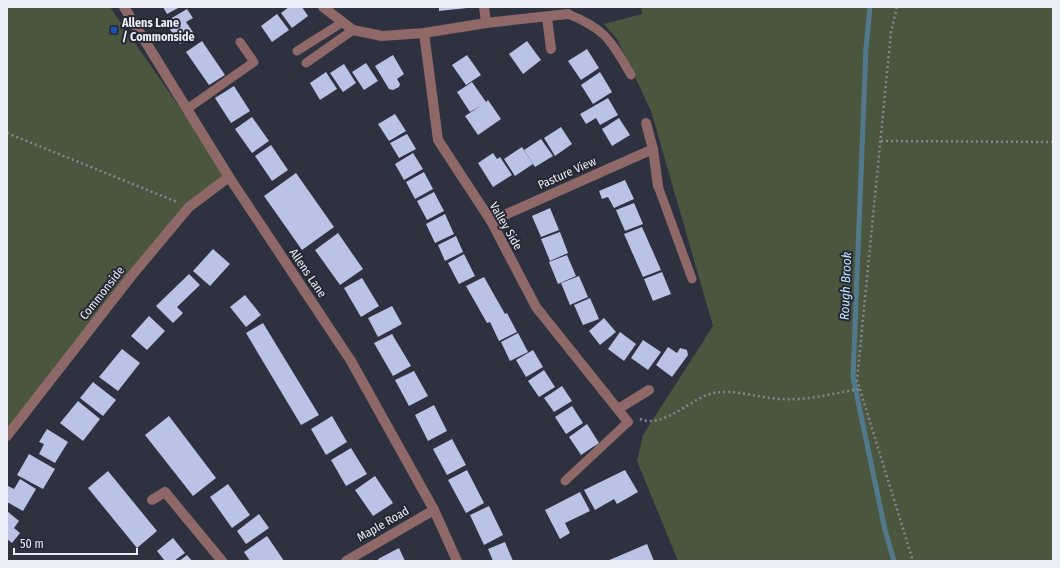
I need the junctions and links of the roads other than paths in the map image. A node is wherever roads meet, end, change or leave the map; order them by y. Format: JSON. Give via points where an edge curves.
{"nodes":[{"id":1,"x":124,"y":7,"type":"edge"},
{"id":2,"x":323,"y":7,"type":"edge"},
{"id":3,"x":484,"y":7,"type":"edge"},
{"id":4,"x":565,"y":12,"type":"edge"},
{"id":5,"x":547,"y":18,"type":"junction"},
{"id":6,"x":343,"y":22,"type":"junction"},
{"id":7,"x":486,"y":23,"type":"junction"},
{"id":8,"x":353,"y":30,"type":"junction"},
{"id":9,"x":424,"y":33,"type":"junction"},
{"id":10,"x":240,"y":42,"type":"dead end"},
{"id":11,"x":551,"y":49,"type":"dead end"},
{"id":12,"x":297,"y":51,"type":"dead end"},
{"id":13,"x":306,"y":63,"type":"dead end"},
{"id":14,"x":631,"y":75,"type":"dead end"},
{"id":15,"x":187,"y":109,"type":"junction"},
{"id":16,"x":646,"y":123,"type":"dead end"},
{"id":17,"x":653,"y":149,"type":"junction"},
{"id":18,"x":229,"y":177,"type":"junction"},
{"id":19,"x":658,"y":186,"type":"joint"},
{"id":20,"x":490,"y":221,"type":"junction"},
{"id":21,"x":692,"y":279,"type":"dead end"},
{"id":22,"x":649,"y":390,"type":"dead end"},
{"id":23,"x":618,"y":409,"type":"junction"},
{"id":24,"x":628,"y":422,"type":"joint"},
{"id":25,"x":7,"y":436,"type":"edge"},
{"id":26,"x":565,"y":481,"type":"dead end"},
{"id":27,"x":152,"y":500,"type":"dead end"},
{"id":28,"x":434,"y":510,"type":"junction"},
{"id":29,"x":222,"y":561,"type":"edge"},
{"id":30,"x":346,"y":561,"type":"edge"},
{"id":31,"x":457,"y":561,"type":"edge"}],
"edges":[{"from":1,"to":15,"type":"street","name":"Allens Lane"},
{"from":2,"to":6,"type":"street"},
{"from":3,"to":7,"type":"street"},
{"from":4,"to":5,"type":"street"},
{"from":4,"to":14,"type":"lane","via":[[602,31]]},
{"from":5,"to":7,"type":"street"},
{"from":5,"to":11,"type":"street"},
{"from":6,"to":8,"type":"street"},
{"from":6,"to":12,"type":"lane"},
{"from":7,"to":9,"type":"street"},
{"from":8,"to":9,"type":"street","via":[[382,36]]},
{"from":8,"to":13,"type":"lane"},
{"from":9,"to":20,"type":"street","name":"Valley Side","via":[[438,140]]},
{"from":10,"to":15,"type":"lane","via":[[254,62]]},
{"from":15,"to":18,"type":"street","name":"Allens Lane"},
{"from":16,"to":17,"type":"street"},
{"from":17,"to":19,"type":"street"},
{"from":17,"to":20,"type":"street","name":"Pasture View"},
{"from":18,"to":25,"type":"street","name":"Commonside","via":[[188,207]]},
{"from":18,"to":28,"type":"street","name":"Allens Lane","via":[[351,361]]},
{"from":19,"to":21,"type":"lane"},
{"from":20,"to":23,"type":"street","name":"Valley Side","via":[[536,307]]},
{"from":22,"to":23,"type":"street"},
{"from":23,"to":24,"type":"street","name":"Valley Side"},
{"from":24,"to":26,"type":"lane"},
{"from":27,"to":29,"type":"street","via":[[165,492]]},
{"from":28,"to":30,"type":"street","name":"Maple Road"},
{"from":28,"to":31,"type":"street","name":"Allens Lane"}]}
